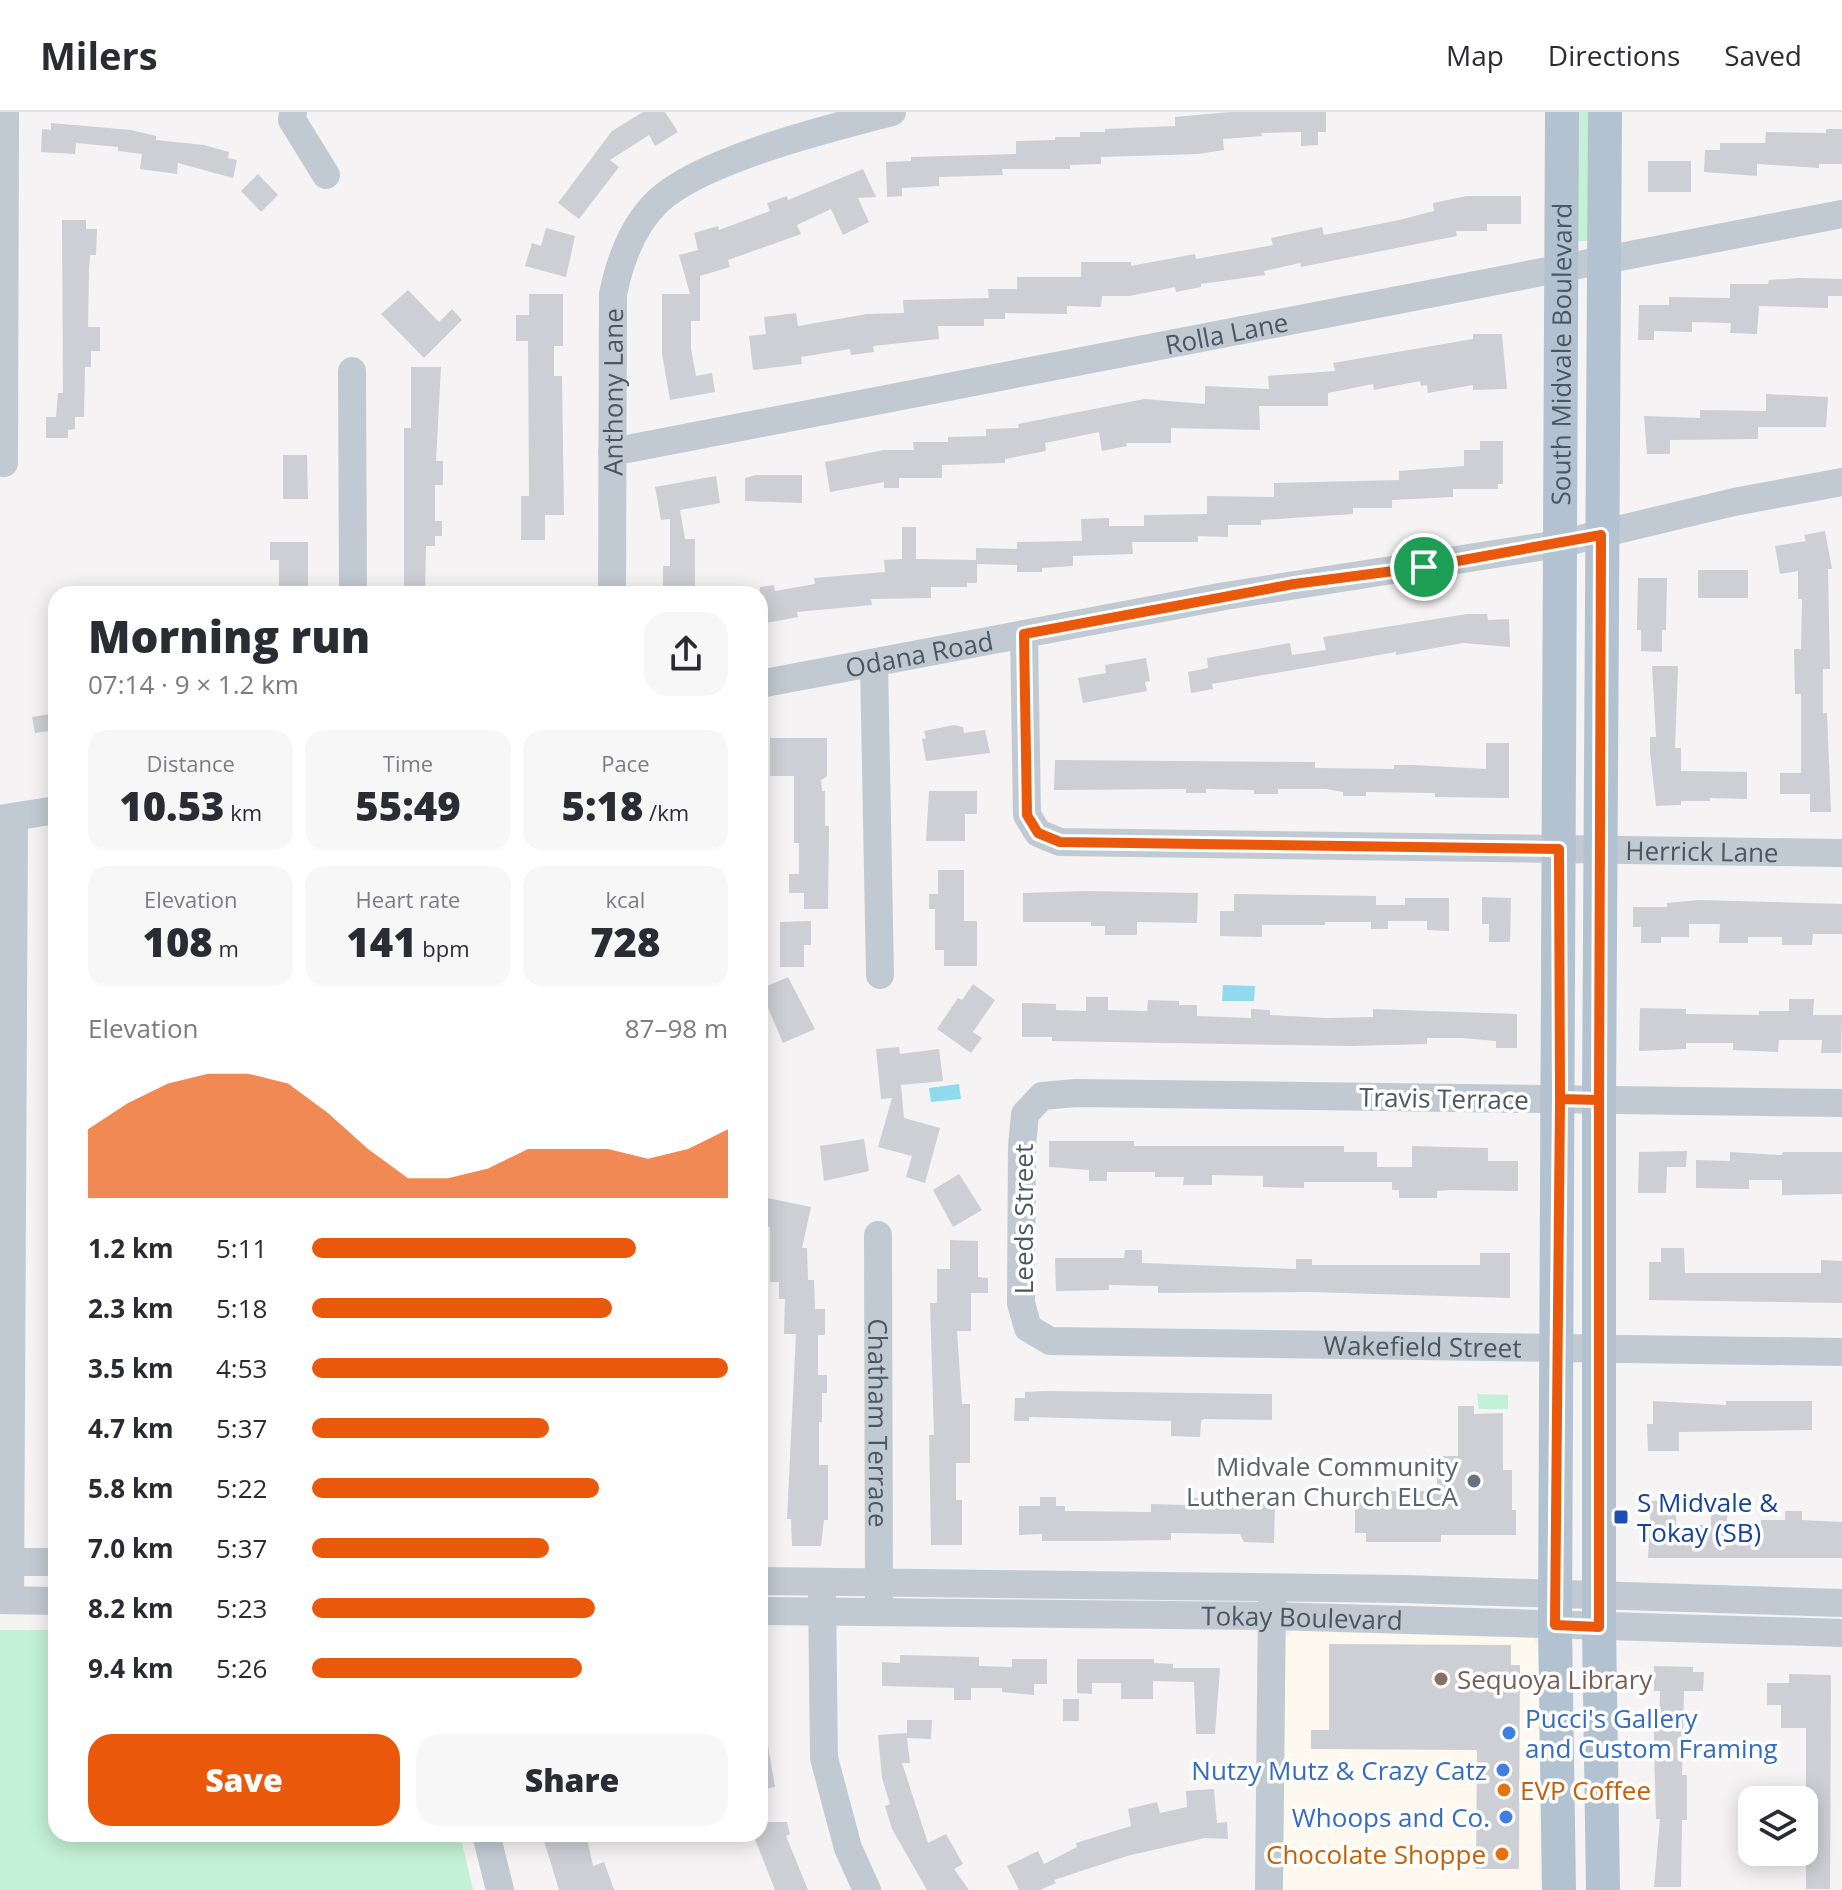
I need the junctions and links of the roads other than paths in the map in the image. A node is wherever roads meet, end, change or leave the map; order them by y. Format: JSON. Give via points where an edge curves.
{"nodes":[{"id":1,"x":5,"y":112,"type":"edge"},
{"id":2,"x":892,"y":112,"type":"edge"},
{"id":3,"x":1562,"y":112,"type":"edge"},
{"id":4,"x":1605,"y":112,"type":"edge"},
{"id":5,"x":287,"y":115,"type":"edge"},
{"id":6,"x":326,"y":175,"type":"dead end"},
{"id":7,"x":1842,"y":214,"type":"edge"},
{"id":8,"x":1603,"y":259,"type":"junction"},
{"id":9,"x":1561,"y":271,"type":"junction"},
{"id":10,"x":352,"y":371,"type":"dead end"},
{"id":11,"x":612,"y":452,"type":"junction"},
{"id":12,"x":4,"y":463,"type":"dead end"},
{"id":13,"x":1842,"y":482,"type":"edge"},
{"id":14,"x":1601,"y":527,"type":"junction"},
{"id":15,"x":1559,"y":536,"type":"junction"},
{"id":16,"x":353,"y":586,"type":"edge"},
{"id":17,"x":612,"y":586,"type":"edge"},
{"id":18,"x":1024,"y":634,"type":"junction"},
{"id":19,"x":874,"y":663,"type":"junction"},
{"id":20,"x":768,"y":683,"type":"edge"},
{"id":21,"x":48,"y":811,"type":"edge"},
{"id":22,"x":7,"y":818,"type":"edge"},
{"id":23,"x":1559,"y":849,"type":"junction"},
{"id":24,"x":1602,"y":850,"type":"junction"},
{"id":25,"x":1842,"y":853,"type":"edge"},
{"id":26,"x":880,"y":975,"type":"dead end"},
{"id":27,"x":6,"y":1046,"type":"edge"},
{"id":28,"x":1047,"y":1095,"type":"joint"},
{"id":29,"x":1560,"y":1099,"type":"junction"},
{"id":30,"x":1599,"y":1100,"type":"junction"},
{"id":31,"x":1842,"y":1103,"type":"edge"},
{"id":32,"x":878,"y":1235,"type":"dead end"},
{"id":33,"x":1050,"y":1341,"type":"joint"},
{"id":34,"x":1559,"y":1350,"type":"junction"},
{"id":35,"x":1600,"y":1351,"type":"junction"},
{"id":36,"x":1842,"y":1352,"type":"edge"},
{"id":37,"x":5,"y":1562,"type":"edge"},
{"id":38,"x":48,"y":1562,"type":"edge"},
{"id":39,"x":768,"y":1581,"type":"edge"},
{"id":40,"x":879,"y":1582,"type":"junction"},
{"id":41,"x":822,"y":1583,"type":"junction"},
{"id":42,"x":1272,"y":1587,"type":"junction"},
{"id":43,"x":5,"y":1600,"type":"edge"},
{"id":44,"x":48,"y":1601,"type":"edge"},
{"id":45,"x":1842,"y":1603,"type":"edge"},
{"id":46,"x":1555,"y":1610,"type":"junction"},
{"id":47,"x":768,"y":1611,"type":"edge"},
{"id":48,"x":822,"y":1612,"type":"junction"},
{"id":49,"x":879,"y":1612,"type":"junction"},
{"id":50,"x":1599,"y":1612,"type":"junction"},
{"id":51,"x":1271,"y":1616,"type":"junction"},
{"id":52,"x":1842,"y":1633,"type":"edge"},
{"id":53,"x":488,"y":1842,"type":"edge"},
{"id":54,"x":500,"y":1890,"type":"edge"},
{"id":55,"x":867,"y":1890,"type":"edge"},
{"id":56,"x":1269,"y":1890,"type":"edge"},
{"id":57,"x":1559,"y":1890,"type":"edge"},
{"id":58,"x":1603,"y":1890,"type":"edge"}],
"edges":[{"from":1,"to":12,"type":"street"},
{"from":2,"to":11,"type":"street","name":"Anthony Lane","via":[[697,175],[658,202],[632,235],[613,294]]},
{"from":3,"to":9,"type":"main road","name":"South Midvale Boulevard"},
{"from":4,"to":8,"type":"main road","name":"South Midvale Boulevard"},
{"from":5,"to":6,"type":"street"},
{"from":7,"to":8,"type":"street","name":"Rolla Lane"},
{"from":8,"to":9,"type":"street","name":"Rolla Lane"},
{"from":8,"to":14,"type":"main road","name":"South Midvale Boulevard"},
{"from":9,"to":11,"type":"street","name":"Rolla Lane"},
{"from":9,"to":15,"type":"main road","name":"South Midvale Boulevard"},
{"from":10,"to":16,"type":"street"},
{"from":11,"to":17,"type":"street","name":"Anthony Lane"},
{"from":13,"to":14,"type":"street","name":"Odana Road"},
{"from":14,"to":15,"type":"street","name":"Odana Road"},
{"from":14,"to":24,"type":"main road","name":"South Midvale Boulevard"},
{"from":15,"to":18,"type":"street","name":"Odana Road","via":[[1428,551],[1364,573]]},
{"from":15,"to":23,"type":"main road","name":"South Midvale Boulevard"},
{"from":18,"to":19,"type":"street","name":"Odana Road"},
{"from":18,"to":23,"type":"street","name":"Herrick Lane","via":[[1027,815],[1038,833],[1060,842]]},
{"from":19,"to":20,"type":"street","name":"Odana Road"},
{"from":19,"to":26,"type":"street"},
{"from":21,"to":22,"type":"street"},
{"from":22,"to":27,"type":"street"},
{"from":23,"to":24,"type":"street","name":"Herrick Lane"},
{"from":23,"to":29,"type":"main road","name":"South Midvale Boulevard"},
{"from":24,"to":25,"type":"street","name":"Herrick Lane"},
{"from":24,"to":30,"type":"main road","name":"South Midvale Boulevard"},
{"from":27,"to":37,"type":"street"},
{"from":28,"to":29,"type":"street","name":"Travis Terrace"},
{"from":28,"to":33,"type":"street","name":"Leeds Street","via":[[1025,1114],[1021,1303],[1028,1328]]},
{"from":29,"to":30,"type":"street","name":"Travis Terrace"},
{"from":29,"to":34,"type":"main road","name":"South Midvale Boulevard"},
{"from":30,"to":31,"type":"street","name":"Travis Terrace"},
{"from":30,"to":35,"type":"main road","name":"South Midvale Boulevard"},
{"from":32,"to":40,"type":"street","name":"Chatham Terrace"},
{"from":33,"to":34,"type":"street","name":"Wakefield Street"},
{"from":34,"to":35,"type":"street","name":"Wakefield Street"},
{"from":34,"to":46,"type":"main road","name":"South Midvale Boulevard"},
{"from":35,"to":36,"type":"street","name":"Wakefield Street"},
{"from":35,"to":50,"type":"main road","name":"South Midvale Boulevard"},
{"from":37,"to":38,"type":"street"},
{"from":37,"to":43,"type":"street"},
{"from":39,"to":41,"type":"street","name":"Tokay Boulevard"},
{"from":40,"to":41,"type":"street","name":"Tokay Boulevard"},
{"from":40,"to":42,"type":"street","name":"Tokay Boulevard"},
{"from":40,"to":49,"type":"street","name":"Chatham Terrace"},
{"from":41,"to":48,"type":"street"},
{"from":42,"to":46,"type":"street","name":"Tokay Boulevard"},
{"from":42,"to":51,"type":"street"},
{"from":43,"to":44,"type":"street"},
{"from":45,"to":50,"type":"street","name":"Tokay Boulevard"},
{"from":46,"to":50,"type":"street","name":"Tokay Boulevard"},
{"from":46,"to":51,"type":"street","name":"Tokay Boulevard"},
{"from":46,"to":57,"type":"main road","name":"South Midvale Boulevard"},
{"from":47,"to":48,"type":"street","name":"Tokay Boulevard"},
{"from":48,"to":49,"type":"street","name":"Tokay Boulevard"},
{"from":48,"to":55,"type":"street","via":[[824,1758],[848,1848]]},
{"from":49,"to":51,"type":"street","name":"Tokay Boulevard"},
{"from":50,"to":52,"type":"street","name":"Tokay Boulevard"},
{"from":50,"to":58,"type":"main road","name":"South Midvale Boulevard"},
{"from":51,"to":56,"type":"street"},
{"from":53,"to":54,"type":"street"}]}
